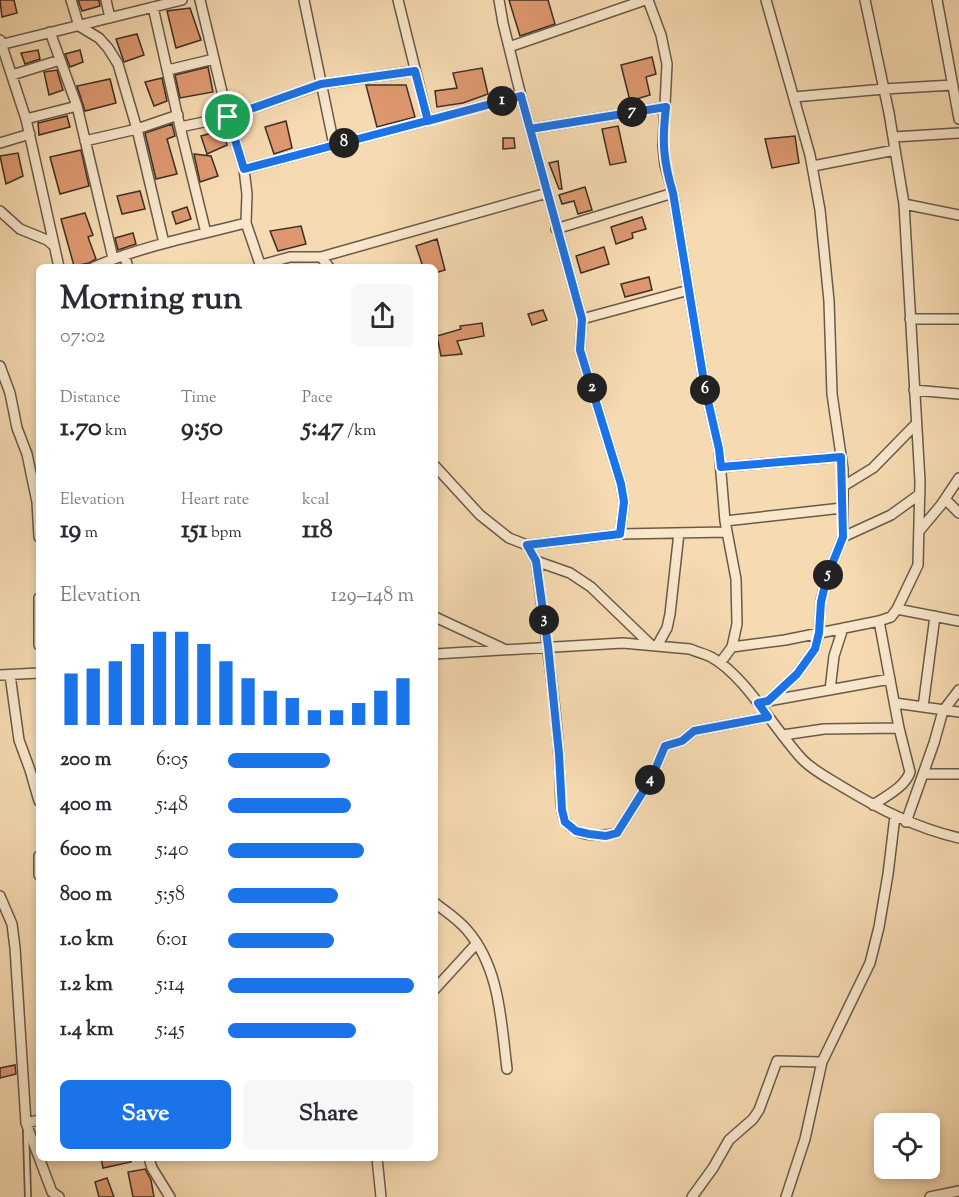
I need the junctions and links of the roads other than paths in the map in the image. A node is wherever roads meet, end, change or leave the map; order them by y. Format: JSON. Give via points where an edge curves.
{"nodes":[{"id":1,"x":71,"y":0,"type":"edge"},
{"id":2,"x":106,"y":0,"type":"edge"},
{"id":3,"x":182,"y":0,"type":"edge"},
{"id":4,"x":200,"y":0,"type":"edge"},
{"id":5,"x":304,"y":0,"type":"edge"},
{"id":6,"x":398,"y":0,"type":"edge"},
{"id":7,"x":499,"y":0,"type":"edge"},
{"id":8,"x":646,"y":0,"type":"edge"},
{"id":9,"x":766,"y":0,"type":"edge"},
{"id":10,"x":865,"y":0,"type":"edge"},
{"id":11,"x":937,"y":0,"type":"edge"},
{"id":12,"x":147,"y":6,"type":"edge"},
{"id":13,"x":110,"y":18,"type":"junction"},
{"id":14,"x":79,"y":26,"type":"junction"},
{"id":15,"x":50,"y":32,"type":"junction"},
{"id":16,"x":1,"y":43,"type":"edge"},
{"id":17,"x":509,"y":47,"type":"junction"},
{"id":18,"x":214,"y":59,"type":"junction"},
{"id":19,"x":60,"y":60,"type":"junction"},
{"id":20,"x":168,"y":70,"type":"junction"},
{"id":21,"x":415,"y":71,"type":"junction"},
{"id":22,"x":12,"y":75,"type":"junction"},
{"id":23,"x":321,"y":84,"type":"junction"},
{"id":24,"x":953,"y":85,"type":"junction"},
{"id":25,"x":884,"y":89,"type":"junction"},
{"id":26,"x":521,"y":96,"type":"junction"},
{"id":27,"x":794,"y":97,"type":"junction"},
{"id":28,"x":77,"y":106,"type":"junction"},
{"id":29,"x":666,"y":107,"type":"junction"},
{"id":30,"x":178,"y":115,"type":"junction"},
{"id":31,"x":228,"y":117,"type":"junction"},
{"id":32,"x":27,"y":119,"type":"junction"},
{"id":33,"x":959,"y":119,"type":"edge"},
{"id":34,"x":428,"y":121,"type":"junction"},
{"id":35,"x":180,"y":127,"type":"junction"},
{"id":36,"x":137,"y":129,"type":"junction"},
{"id":37,"x":530,"y":129,"type":"junction"},
{"id":38,"x":959,"y":133,"type":"edge"},
{"id":39,"x":30,"y":134,"type":"junction"},
{"id":40,"x":894,"y":137,"type":"junction"},
{"id":41,"x":85,"y":141,"type":"junction"},
{"id":42,"x":0,"y":143,"type":"edge"},
{"id":43,"x":334,"y":145,"type":"junction"},
{"id":44,"x":895,"y":150,"type":"junction"},
{"id":45,"x":813,"y":166,"type":"junction"},
{"id":46,"x":244,"y":169,"type":"junction"},
{"id":47,"x":547,"y":193,"type":"junction"},
{"id":48,"x":673,"y":193,"type":"junction"},
{"id":49,"x":904,"y":204,"type":"junction"},
{"id":50,"x":0,"y":211,"type":"edge"},
{"id":51,"x":959,"y":215,"type":"edge"},
{"id":52,"x":246,"y":223,"type":"junction"},
{"id":53,"x":556,"y":230,"type":"junction"},
{"id":54,"x":206,"y":233,"type":"junction"},
{"id":55,"x":164,"y":243,"type":"junction"},
{"id":56,"x":53,"y":245,"type":"junction"},
{"id":57,"x":124,"y":255,"type":"junction"},
{"id":58,"x":321,"y":257,"type":"junction"},
{"id":59,"x":113,"y":258,"type":"junction"},
{"id":60,"x":58,"y":264,"type":"edge"},
{"id":61,"x":100,"y":264,"type":"edge"},
{"id":62,"x":127,"y":264,"type":"edge"},
{"id":63,"x":260,"y":264,"type":"edge"},
{"id":64,"x":267,"y":264,"type":"edge"},
{"id":65,"x":327,"y":264,"type":"edge"},
{"id":66,"x":689,"y":290,"type":"junction"},
{"id":67,"x":582,"y":319,"type":"junction"},
{"id":68,"x":910,"y":319,"type":"junction"},
{"id":69,"x":959,"y":319,"type":"edge"},
{"id":70,"x":0,"y":366,"type":"edge"},
{"id":71,"x":914,"y":390,"type":"junction"},
{"id":72,"x":959,"y":394,"type":"edge"},
{"id":73,"x":916,"y":424,"type":"junction"},
{"id":74,"x":841,"y":457,"type":"junction"},
{"id":75,"x":721,"y":467,"type":"junction"},
{"id":76,"x":438,"y":469,"type":"edge"},
{"id":77,"x":959,"y":478,"type":"edge"},
{"id":78,"x":842,"y":487,"type":"junction"},
{"id":79,"x":920,"y":494,"type":"junction"},
{"id":80,"x":36,"y":497,"type":"edge"},
{"id":81,"x":945,"y":499,"type":"junction"},
{"id":82,"x":842,"y":508,"type":"junction"},
{"id":83,"x":959,"y":513,"type":"edge"},
{"id":84,"x":725,"y":521,"type":"junction"},
{"id":85,"x":920,"y":530,"type":"junction"},
{"id":86,"x":727,"y":532,"type":"junction"},
{"id":87,"x":679,"y":533,"type":"junction"},
{"id":88,"x":620,"y":534,"type":"junction"},
{"id":89,"x":843,"y":537,"type":"junction"},
{"id":90,"x":527,"y":545,"type":"junction"},
{"id":91,"x":536,"y":561,"type":"junction"},
{"id":92,"x":897,"y":609,"type":"junction"},
{"id":93,"x":935,"y":616,"type":"junction"},
{"id":94,"x":438,"y":618,"type":"edge"},
{"id":95,"x":879,"y":621,"type":"junction"},
{"id":96,"x":959,"y":621,"type":"edge"},
{"id":97,"x":843,"y":628,"type":"junction"},
{"id":98,"x":819,"y":633,"type":"junction"},
{"id":99,"x":654,"y":645,"type":"junction"},
{"id":100,"x":548,"y":646,"type":"junction"},
{"id":101,"x":732,"y":647,"type":"junction"},
{"id":102,"x":505,"y":650,"type":"junction"},
{"id":103,"x":438,"y":654,"type":"edge"},
{"id":104,"x":720,"y":663,"type":"junction"},
{"id":105,"x":36,"y":674,"type":"edge"},
{"id":106,"x":5,"y":675,"type":"edge"},
{"id":107,"x":890,"y":679,"type":"junction"},
{"id":108,"x":830,"y":690,"type":"junction"},
{"id":109,"x":959,"y":690,"type":"edge"},
{"id":110,"x":768,"y":701,"type":"junction"},
{"id":111,"x":758,"y":703,"type":"junction"},
{"id":112,"x":895,"y":703,"type":"junction"},
{"id":113,"x":923,"y":707,"type":"junction"},
{"id":114,"x":944,"y":711,"type":"junction"},
{"id":115,"x":959,"y":712,"type":"edge"},
{"id":116,"x":768,"y":717,"type":"junction"},
{"id":117,"x":900,"y":728,"type":"junction"},
{"id":118,"x":783,"y":735,"type":"junction"},
{"id":119,"x":924,"y":774,"type":"junction"},
{"id":120,"x":959,"y":774,"type":"edge"},
{"id":121,"x":36,"y":791,"type":"edge"},
{"id":122,"x":873,"y":805,"type":"junction"},
{"id":123,"x":895,"y":816,"type":"junction"},
{"id":124,"x":906,"y":822,"type":"junction"},
{"id":125,"x":959,"y":838,"type":"edge"},
{"id":126,"x":0,"y":896,"type":"edge"},
{"id":127,"x":438,"y":905,"type":"edge"},
{"id":128,"x":477,"y":943,"type":"junction"},
{"id":129,"x":438,"y":986,"type":"edge"},
{"id":130,"x":822,"y":1062,"type":"junction"},
{"id":131,"x":507,"y":1069,"type":"dead end"},
{"id":132,"x":36,"y":1121,"type":"edge"},
{"id":133,"x":26,"y":1124,"type":"junction"},
{"id":134,"x":36,"y":1150,"type":"edge"},
{"id":135,"x":40,"y":1161,"type":"edge"},
{"id":136,"x":150,"y":1161,"type":"edge"},
{"id":137,"x":377,"y":1161,"type":"edge"},
{"id":138,"x":959,"y":1191,"type":"edge"},
{"id":139,"x":28,"y":1197,"type":"edge"},
{"id":140,"x":59,"y":1197,"type":"edge"},
{"id":141,"x":170,"y":1197,"type":"edge"},
{"id":142,"x":381,"y":1197,"type":"edge"},
{"id":143,"x":692,"y":1197,"type":"edge"},
{"id":144,"x":786,"y":1197,"type":"edge"},
{"id":145,"x":930,"y":1197,"type":"edge"}],
"edges":[{"from":1,"to":14,"type":"street"},
{"from":2,"to":13,"type":"street"},
{"from":3,"to":12,"type":"street"},
{"from":4,"to":18,"type":"street"},
{"from":5,"to":23,"type":"street"},
{"from":6,"to":21,"type":"street"},
{"from":7,"to":17,"type":"street"},
{"from":8,"to":17,"type":"street"},
{"from":8,"to":29,"type":"street","via":[[661,34],[667,64]]},
{"from":9,"to":27,"type":"street"},
{"from":10,"to":25,"type":"street"},
{"from":11,"to":24,"type":"street"},
{"from":12,"to":13,"type":"street"},
{"from":12,"to":20,"type":"street"},
{"from":13,"to":14,"type":"street"},
{"from":14,"to":15,"type":"street"},
{"from":14,"to":36,"type":"street","via":[[99,38],[118,64]]},
{"from":15,"to":16,"type":"street"},
{"from":15,"to":19,"type":"street"},
{"from":16,"to":22,"type":"street"},
{"from":17,"to":26,"type":"street"},
{"from":18,"to":20,"type":"street"},
{"from":18,"to":31,"type":"street"},
{"from":19,"to":22,"type":"street"},
{"from":19,"to":28,"type":"street"},
{"from":20,"to":30,"type":"street"},
{"from":21,"to":23,"type":"street"},
{"from":21,"to":34,"type":"street"},
{"from":22,"to":32,"type":"street"},
{"from":23,"to":31,"type":"street"},
{"from":23,"to":43,"type":"street"},
{"from":24,"to":25,"type":"street"},
{"from":24,"to":33,"type":"street"},
{"from":25,"to":27,"type":"street"},
{"from":25,"to":40,"type":"street"},
{"from":26,"to":34,"type":"street"},
{"from":26,"to":37,"type":"street"},
{"from":27,"to":45,"type":"street"},
{"from":28,"to":32,"type":"street"},
{"from":28,"to":41,"type":"street"},
{"from":29,"to":37,"type":"street"},
{"from":29,"to":48,"type":"street","via":[[663,146]]},
{"from":30,"to":35,"type":"street"},
{"from":30,"to":36,"type":"street"},
{"from":31,"to":35,"type":"street"},
{"from":31,"to":46,"type":"street"},
{"from":32,"to":39,"type":"street"},
{"from":34,"to":43,"type":"street"},
{"from":35,"to":54,"type":"street"},
{"from":36,"to":41,"type":"street"},
{"from":36,"to":55,"type":"street"},
{"from":37,"to":47,"type":"street"},
{"from":38,"to":40,"type":"street"},
{"from":39,"to":42,"type":"street"},
{"from":39,"to":56,"type":"street"},
{"from":40,"to":44,"type":"street"},
{"from":41,"to":59,"type":"street"},
{"from":43,"to":46,"type":"street"},
{"from":44,"to":45,"type":"street"},
{"from":44,"to":49,"type":"street"},
{"from":45,"to":74,"type":"street","via":[[824,243],[832,394]]},
{"from":46,"to":52,"type":"street"},
{"from":47,"to":53,"type":"street"},
{"from":47,"to":58,"type":"street"},
{"from":48,"to":53,"type":"street"},
{"from":48,"to":66,"type":"street"},
{"from":49,"to":51,"type":"street"},
{"from":49,"to":68,"type":"street"},
{"from":50,"to":56,"type":"street","via":[[20,229]]},
{"from":52,"to":54,"type":"street"},
{"from":52,"to":63,"type":"street"},
{"from":53,"to":67,"type":"street"},
{"from":54,"to":55,"type":"street"},
{"from":55,"to":57,"type":"street"},
{"from":56,"to":60,"type":"street"},
{"from":57,"to":59,"type":"street"},
{"from":57,"to":62,"type":"street"},
{"from":58,"to":64,"type":"street","via":[[290,257]]},
{"from":58,"to":65,"type":"street"},
{"from":59,"to":61,"type":"street"},
{"from":66,"to":67,"type":"street"},
{"from":66,"to":75,"type":"street"},
{"from":67,"to":88,"type":"street","via":[[580,350],[621,484],[624,502]]},
{"from":68,"to":69,"type":"street"},
{"from":68,"to":71,"type":"street"},
{"from":70,"to":80,"type":"street"},
{"from":71,"to":72,"type":"street"},
{"from":71,"to":73,"type":"street"},
{"from":73,"to":78,"type":"street","via":[[873,468]]},
{"from":73,"to":79,"type":"street"},
{"from":74,"to":75,"type":"street"},
{"from":74,"to":78,"type":"street"},
{"from":75,"to":84,"type":"street"},
{"from":76,"to":90,"type":"street","via":[[480,515],[509,538]]},
{"from":77,"to":81,"type":"street"},
{"from":78,"to":82,"type":"street"},
{"from":79,"to":85,"type":"street"},
{"from":79,"to":89,"type":"street","via":[[891,515]]},
{"from":81,"to":83,"type":"street"},
{"from":81,"to":85,"type":"street"},
{"from":82,"to":84,"type":"street"},
{"from":82,"to":89,"type":"street"},
{"from":84,"to":86,"type":"street"},
{"from":85,"to":92,"type":"street","via":[[918,565]]},
{"from":86,"to":87,"type":"street"},
{"from":86,"to":101,"type":"street","via":[[738,603]]},
{"from":87,"to":88,"type":"street"},
{"from":87,"to":99,"type":"street","via":[[670,615],[667,628]]},
{"from":88,"to":90,"type":"street"},
{"from":89,"to":98,"type":"street","via":[[827,577]]},
{"from":90,"to":91,"type":"street"},
{"from":91,"to":99,"type":"street","via":[[570,573],[591,587]]},
{"from":91,"to":100,"type":"street"},
{"from":92,"to":93,"type":"street"},
{"from":92,"to":95,"type":"street"},
{"from":93,"to":96,"type":"street"},
{"from":93,"to":113,"type":"street"},
{"from":94,"to":102,"type":"street"},
{"from":95,"to":97,"type":"street"},
{"from":95,"to":107,"type":"street"},
{"from":97,"to":98,"type":"street"},
{"from":97,"to":108,"type":"street","via":[[834,656]]},
{"from":98,"to":101,"type":"street"},
{"from":98,"to":110,"type":"street","via":[[809,659]]},
{"from":99,"to":100,"type":"street"},
{"from":99,"to":104,"type":"street","via":[[690,649]]},
{"from":100,"to":102,"type":"street"},
{"from":100,"to":116,"type":"street","via":[[562,810],[565,822],[576,831],[606,836],[617,833],[651,779],[665,746],[682,741],[694,731]]},
{"from":101,"to":104,"type":"street"},
{"from":102,"to":103,"type":"street"},
{"from":104,"to":111,"type":"street"},
{"from":105,"to":106,"type":"street"},
{"from":106,"to":121,"type":"street","via":[[19,740]]},
{"from":107,"to":108,"type":"street"},
{"from":107,"to":112,"type":"street"},
{"from":108,"to":110,"type":"street"},
{"from":109,"to":114,"type":"street"},
{"from":110,"to":111,"type":"street"},
{"from":111,"to":116,"type":"street"},
{"from":112,"to":113,"type":"street"},
{"from":112,"to":117,"type":"street"},
{"from":113,"to":114,"type":"street"},
{"from":114,"to":115,"type":"street"},
{"from":114,"to":119,"type":"street"},
{"from":116,"to":118,"type":"street"},
{"from":117,"to":118,"type":"street","via":[[824,729]]},
{"from":117,"to":122,"type":"street","via":[[908,778]]},
{"from":118,"to":122,"type":"street","via":[[804,761]]},
{"from":119,"to":120,"type":"street"},
{"from":119,"to":124,"type":"street"},
{"from":122,"to":123,"type":"street"},
{"from":123,"to":124,"type":"street"},
{"from":123,"to":130,"type":"street","via":[[870,963]]},
{"from":124,"to":125,"type":"street"},
{"from":126,"to":133,"type":"street","via":[[12,924],[15,948]]},
{"from":127,"to":128,"type":"street","via":[[466,928]]},
{"from":128,"to":129,"type":"street"},
{"from":128,"to":131,"type":"street","via":[[496,985]]},
{"from":130,"to":143,"type":"street","via":[[777,1061],[759,1110],[729,1140]]},
{"from":130,"to":144,"type":"street","via":[[805,1139]]},
{"from":132,"to":133,"type":"street"},
{"from":133,"to":134,"type":"street"},
{"from":133,"to":139,"type":"lane"},
{"from":135,"to":140,"type":"street","via":[[52,1192]]},
{"from":136,"to":141,"type":"street"},
{"from":137,"to":142,"type":"street"},
{"from":138,"to":145,"type":"street"}]}
